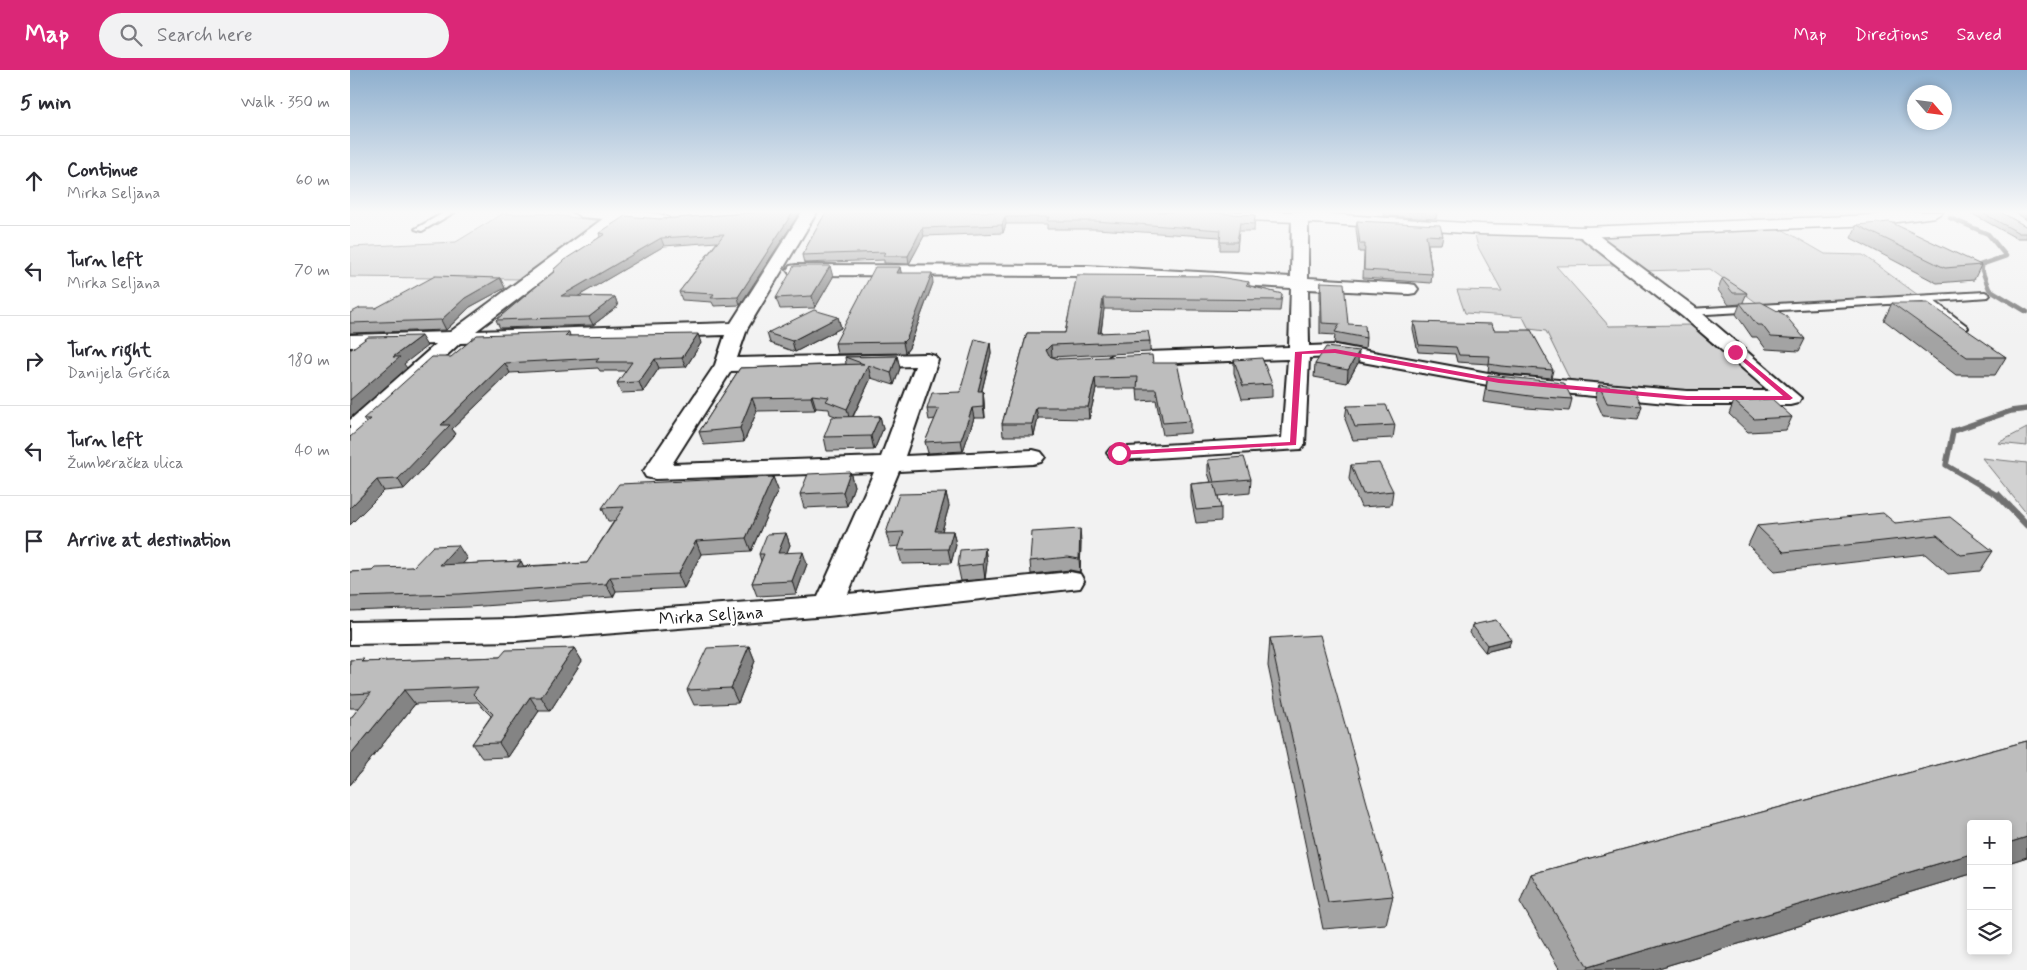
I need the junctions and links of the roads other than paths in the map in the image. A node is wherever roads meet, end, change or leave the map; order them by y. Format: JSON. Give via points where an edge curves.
{"nodes":[{"id":1,"x":567,"y":254,"type":"edge"},
{"id":2,"x":785,"y":254,"type":"edge"},
{"id":3,"x":1299,"y":254,"type":"edge"},
{"id":4,"x":1613,"y":254,"type":"edge"},
{"id":5,"x":775,"y":270,"type":"junction"},
{"id":6,"x":1299,"y":283,"type":"junction"},
{"id":7,"x":1409,"y":289,"type":"dead end"},
{"id":8,"x":1985,"y":295,"type":"dead end"},
{"id":9,"x":1925,"y":299,"type":"junction"},
{"id":10,"x":1689,"y":312,"type":"junction"},
{"id":11,"x":737,"y":329,"type":"junction"},
{"id":12,"x":1969,"y":333,"type":"edge"},
{"id":13,"x":457,"y":336,"type":"junction"},
{"id":14,"x":350,"y":341,"type":"edge"},
{"id":15,"x":1299,"y":352,"type":"junction"},
{"id":16,"x":1099,"y":360,"type":"edge"},
{"id":17,"x":725,"y":365,"type":"junction"},
{"id":18,"x":350,"y":432,"type":"edge"},
{"id":19,"x":1119,"y":453,"type":"dead end"},
{"id":20,"x":1033,"y":457,"type":"dead end"},
{"id":21,"x":890,"y":464,"type":"junction"},
{"id":22,"x":1070,"y":581,"type":"dead end"},
{"id":23,"x":828,"y":606,"type":"junction"},
{"id":24,"x":350,"y":633,"type":"edge"}],
"edges":[{"from":1,"to":13,"type":"street"},
{"from":2,"to":5,"type":"street"},
{"from":3,"to":6,"type":"street"},
{"from":4,"to":10,"type":"street"},
{"from":5,"to":6,"type":"street","via":[[1086,271]]},
{"from":5,"to":11,"type":"street"},
{"from":6,"to":7,"type":"street"},
{"from":6,"to":15,"type":"street"},
{"from":8,"to":9,"type":"lane"},
{"from":9,"to":10,"type":"lane"},
{"from":9,"to":12,"type":"lane"},
{"from":10,"to":15,"type":"street","via":[[1790,398],[1687,398],[1499,381],[1335,351]]},
{"from":11,"to":13,"type":"street"},
{"from":11,"to":17,"type":"street"},
{"from":13,"to":14,"type":"street"},
{"from":13,"to":18,"type":"street"},
{"from":15,"to":16,"type":"street"},
{"from":15,"to":19,"type":"street","via":[[1293,444]]},
{"from":17,"to":21,"type":"street","via":[[928,360]]},
{"from":17,"to":21,"type":"street","via":[[655,472]]},
{"from":20,"to":21,"type":"street"},
{"from":21,"to":23,"type":"street"},
{"from":22,"to":23,"type":"street","name":"Mirka Seljana"},
{"from":23,"to":24,"type":"street","name":"Mirka Seljana","via":[[515,630]]}]}
